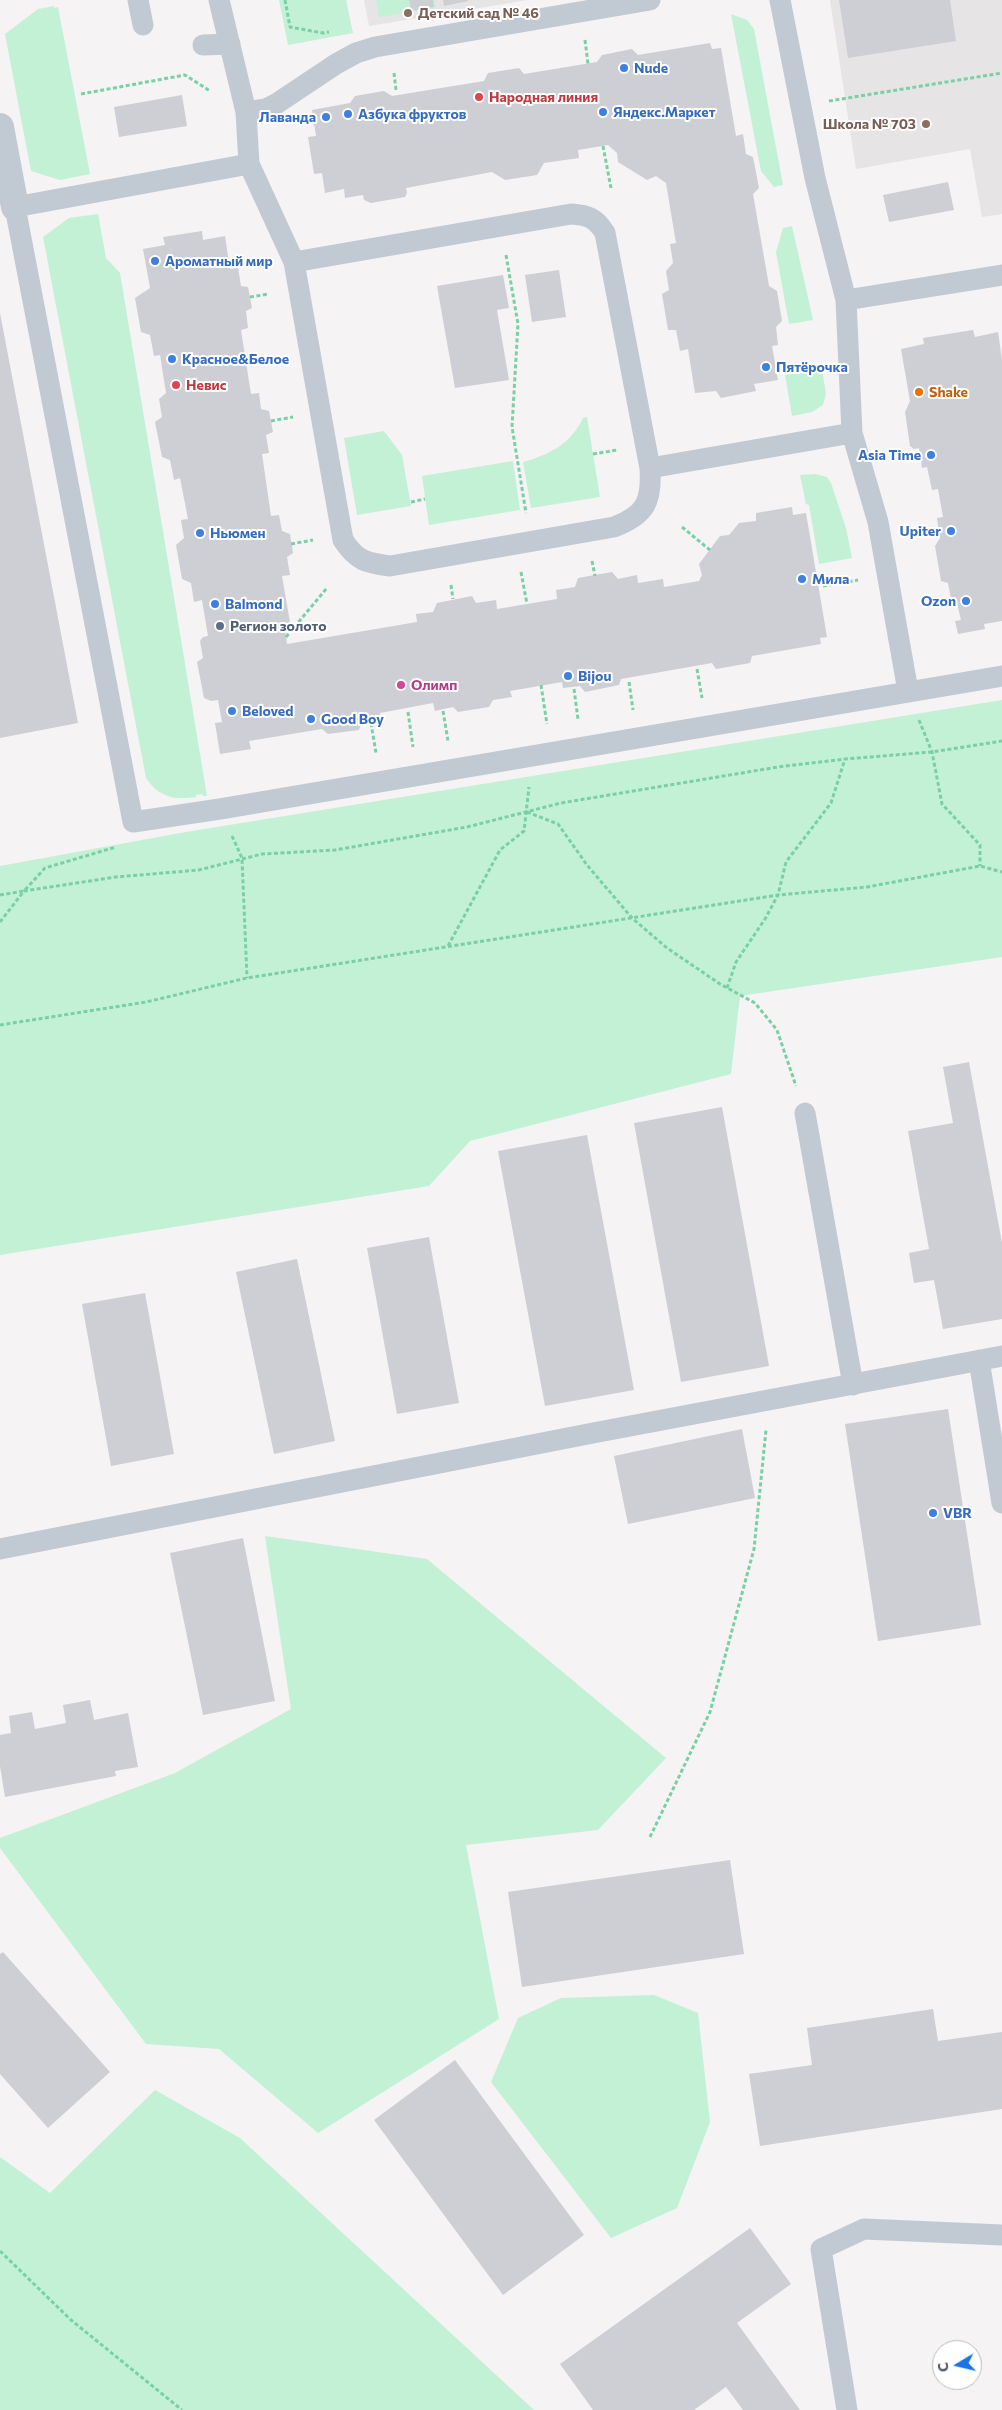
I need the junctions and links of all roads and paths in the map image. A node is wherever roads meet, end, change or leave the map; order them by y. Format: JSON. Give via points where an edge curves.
{"nodes":[{"id":1,"x":138,"y":0,"type":"edge"},
{"id":2,"x":220,"y":0,"type":"edge"},
{"id":3,"x":285,"y":0,"type":"edge"},
{"id":4,"x":650,"y":0,"type":"edge"},
{"id":5,"x":780,"y":0,"type":"edge"},
{"id":6,"x":143,"y":25,"type":"dead end"},
{"id":7,"x":332,"y":32,"type":"dead end"},
{"id":8,"x":584,"y":33,"type":"dead end"},
{"id":9,"x":230,"y":44,"type":"junction"},
{"id":10,"x":204,"y":45,"type":"dead end"},
{"id":11,"x":588,"y":64,"type":"dead end"},
{"id":12,"x":392,"y":65,"type":"dead end"},
{"id":13,"x":1002,"y":73,"type":"edge"},
{"id":14,"x":396,"y":90,"type":"dead end"},
{"id":15,"x":81,"y":94,"type":"dead end"},
{"id":16,"x":801,"y":106,"type":"junction"},
{"id":17,"x":246,"y":112,"type":"junction"},
{"id":18,"x":0,"y":127,"type":"edge"},
{"id":19,"x":603,"y":146,"type":"dead end"},
{"id":20,"x":249,"y":164,"type":"junction"},
{"id":21,"x":611,"y":188,"type":"dead end"},
{"id":22,"x":15,"y":207,"type":"junction"},
{"id":23,"x":501,"y":226,"type":"junction"},
{"id":24,"x":294,"y":262,"type":"junction"},
{"id":25,"x":1002,"y":275,"type":"edge"},
{"id":26,"x":277,"y":292,"type":"dead end"},
{"id":27,"x":250,"y":297,"type":"dead end"},
{"id":28,"x":846,"y":300,"type":"junction"},
{"id":29,"x":299,"y":416,"type":"dead end"},
{"id":30,"x":271,"y":421,"type":"dead end"},
{"id":31,"x":852,"y":433,"type":"junction"},
{"id":32,"x":650,"y":468,"type":"junction"},
{"id":33,"x":425,"y":499,"type":"dead end"},
{"id":34,"x":411,"y":502,"type":"dead end"},
{"id":35,"x":682,"y":527,"type":"dead end"},
{"id":36,"x":319,"y":539,"type":"dead end"},
{"id":37,"x":531,"y":541,"type":"junction"},
{"id":38,"x":291,"y":544,"type":"dead end"},
{"id":39,"x":710,"y":550,"type":"dead end"},
{"id":40,"x":591,"y":554,"type":"dead end"},
{"id":41,"x":520,"y":566,"type":"dead end"},
{"id":42,"x":595,"y":576,"type":"dead end"},
{"id":43,"x":450,"y":579,"type":"dead end"},
{"id":44,"x":861,"y":580,"type":"dead end"},
{"id":45,"x":823,"y":586,"type":"dead end"},
{"id":46,"x":327,"y":588,"type":"dead end"},
{"id":47,"x":453,"y":599,"type":"dead end"},
{"id":48,"x":527,"y":604,"type":"dead end"},
{"id":49,"x":286,"y":637,"type":"dead end"},
{"id":50,"x":697,"y":669,"type":"dead end"},
{"id":51,"x":1002,"y":676,"type":"edge"},
{"id":52,"x":629,"y":682,"type":"dead end"},
{"id":53,"x":541,"y":686,"type":"dead end"},
{"id":54,"x":574,"y":689,"type":"dead end"},
{"id":55,"x":908,"y":691,"type":"junction"},
{"id":56,"x":703,"y":701,"type":"dead end"},
{"id":57,"x":443,"y":711,"type":"dead end"},
{"id":58,"x":408,"y":712,"type":"dead end"},
{"id":59,"x":634,"y":713,"type":"dead end"},
{"id":60,"x":579,"y":722,"type":"dead end"},
{"id":61,"x":371,"y":723,"type":"dead end"},
{"id":62,"x":547,"y":727,"type":"dead end"},
{"id":63,"x":1002,"y":741,"type":"edge"},
{"id":64,"x":448,"y":744,"type":"dead end"},
{"id":65,"x":414,"y":750,"type":"dead end"},
{"id":66,"x":932,"y":752,"type":"junction"},
{"id":67,"x":377,"y":756,"type":"dead end"},
{"id":68,"x":532,"y":756,"type":"junction"},
{"id":69,"x":845,"y":759,"type":"junction"},
{"id":70,"x":220,"y":809,"type":"junction"},
{"id":71,"x":526,"y":812,"type":"junction"},
{"id":72,"x":133,"y":822,"type":"junction"},
{"id":73,"x":242,"y":858,"type":"junction"},
{"id":74,"x":980,"y":866,"type":"junction"},
{"id":75,"x":1002,"y":872,"type":"edge"},
{"id":76,"x":24,"y":891,"type":"junction"},
{"id":77,"x":0,"y":895,"type":"edge"},
{"id":78,"x":778,"y":895,"type":"junction"},
{"id":79,"x":632,"y":918,"type":"junction"},
{"id":80,"x":0,"y":922,"type":"edge"},
{"id":81,"x":448,"y":947,"type":"junction"},
{"id":82,"x":247,"y":978,"type":"junction"},
{"id":83,"x":728,"y":988,"type":"junction"},
{"id":84,"x":0,"y":1025,"type":"edge"},
{"id":85,"x":805,"y":1112,"type":"joint"},
{"id":86,"x":1002,"y":1356,"type":"edge"},
{"id":87,"x":979,"y":1360,"type":"junction"},
{"id":88,"x":853,"y":1385,"type":"junction"},
{"id":89,"x":769,"y":1401,"type":"junction"},
{"id":90,"x":1002,"y":1503,"type":"edge"},
{"id":91,"x":0,"y":1549,"type":"edge"},
{"id":92,"x":650,"y":1837,"type":"dead end"},
{"id":93,"x":1002,"y":2235,"type":"edge"},
{"id":94,"x":0,"y":2251,"type":"edge"},
{"id":95,"x":182,"y":2410,"type":"edge"},
{"id":96,"x":846,"y":2410,"type":"edge"}],
"edges":[{"from":1,"to":6,"type":"lane"},
{"from":2,"to":9,"type":"lane"},
{"from":3,"to":7,"type":"path","via":[[290,27]]},
{"from":4,"to":17,"type":"lane","via":[[365,49],[276,104]]},
{"from":5,"to":16,"type":"lane"},
{"from":8,"to":11,"type":"path"},
{"from":9,"to":10,"type":"lane"},
{"from":9,"to":17,"type":"lane"},
{"from":12,"to":14,"type":"path"},
{"from":13,"to":16,"type":"path"},
{"from":15,"to":17,"type":"path","via":[[185,75]]},
{"from":16,"to":28,"type":"lane","via":[[815,178]]},
{"from":17,"to":20,"type":"lane"},
{"from":18,"to":22,"type":"street"},
{"from":19,"to":21,"type":"path"},
{"from":20,"to":22,"type":"lane"},
{"from":20,"to":24,"type":"lane"},
{"from":22,"to":72,"type":"lane"},
{"from":23,"to":24,"type":"lane"},
{"from":23,"to":32,"type":"lane","via":[[571,214],[586,215],[598,221],[605,233]]},
{"from":23,"to":37,"type":"path","via":[[518,324],[512,427]]},
{"from":24,"to":37,"type":"lane","via":[[342,540],[352,554],[369,564],[390,566]]},
{"from":25,"to":28,"type":"lane"},
{"from":26,"to":27,"type":"path"},
{"from":28,"to":31,"type":"lane"},
{"from":29,"to":30,"type":"path"},
{"from":31,"to":32,"type":"lane"},
{"from":31,"to":55,"type":"lane","via":[[878,522]]},
{"from":32,"to":37,"type":"lane","via":[[651,491],[644,508],[630,521],[614,527]]},
{"from":33,"to":34,"type":"path"},
{"from":35,"to":39,"type":"path"},
{"from":36,"to":38,"type":"path"},
{"from":40,"to":42,"type":"path"},
{"from":41,"to":48,"type":"path"},
{"from":43,"to":47,"type":"path"},
{"from":44,"to":45,"type":"path"},
{"from":46,"to":49,"type":"path"},
{"from":50,"to":56,"type":"path"},
{"from":51,"to":55,"type":"lane"},
{"from":52,"to":59,"type":"path"},
{"from":53,"to":62,"type":"path"},
{"from":54,"to":60,"type":"path"},
{"from":55,"to":66,"type":"path"},
{"from":55,"to":68,"type":"lane"},
{"from":57,"to":64,"type":"path"},
{"from":58,"to":65,"type":"path"},
{"from":61,"to":67,"type":"path"},
{"from":63,"to":66,"type":"path"},
{"from":66,"to":69,"type":"path"},
{"from":66,"to":74,"type":"path","via":[[942,804],[980,845]]},
{"from":68,"to":70,"type":"lane"},
{"from":68,"to":71,"type":"path"},
{"from":69,"to":71,"type":"path","via":[[561,803]]},
{"from":69,"to":78,"type":"path","via":[[831,802],[786,862]]},
{"from":70,"to":72,"type":"lane"},
{"from":70,"to":73,"type":"path"},
{"from":71,"to":73,"type":"path","via":[[467,827],[335,850]]},
{"from":71,"to":79,"type":"path","via":[[558,824],[586,865]]},
{"from":71,"to":81,"type":"path","via":[[524,831],[500,850]]},
{"from":72,"to":76,"type":"path","via":[[116,847],[45,868]]},
{"from":73,"to":76,"type":"path","via":[[199,870]]},
{"from":73,"to":82,"type":"path"},
{"from":74,"to":75,"type":"path"},
{"from":74,"to":78,"type":"path","via":[[867,887]]},
{"from":76,"to":77,"type":"path"},
{"from":76,"to":80,"type":"path"},
{"from":78,"to":79,"type":"path"},
{"from":78,"to":83,"type":"path","via":[[736,962]]},
{"from":79,"to":81,"type":"path"},
{"from":79,"to":83,"type":"path","via":[[667,948]]},
{"from":81,"to":82,"type":"path"},
{"from":82,"to":84,"type":"path","via":[[146,1002]]},
{"from":83,"to":85,"type":"path","via":[[754,1003],[777,1030]]},
{"from":85,"to":88,"type":"lane"},
{"from":86,"to":87,"type":"lane"},
{"from":87,"to":88,"type":"lane"},
{"from":87,"to":90,"type":"lane"},
{"from":88,"to":89,"type":"lane"},
{"from":89,"to":91,"type":"lane"},
{"from":89,"to":92,"type":"path","via":[[754,1549],[710,1712]]},
{"from":93,"to":96,"type":"lane","via":[[864,2228],[821,2249]]},
{"from":94,"to":95,"type":"path","via":[[71,2320]]}]}
